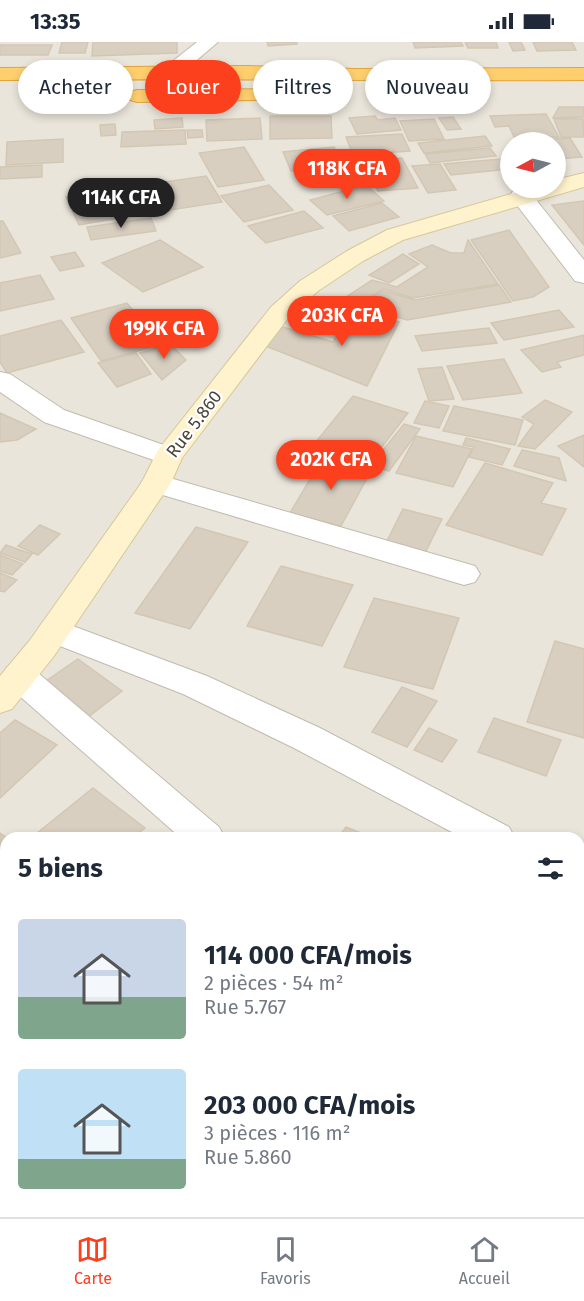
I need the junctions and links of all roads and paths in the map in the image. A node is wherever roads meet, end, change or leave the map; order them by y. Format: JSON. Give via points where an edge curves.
{"nodes":[{"id":1,"x":209,"y":42,"type":"edge"},
{"id":2,"x":186,"y":60,"type":"edge"},
{"id":3,"x":241,"y":72,"type":"edge"},
{"id":4,"x":145,"y":73,"type":"edge"},
{"id":5,"x":0,"y":74,"type":"edge"},
{"id":6,"x":584,"y":74,"type":"edge"},
{"id":7,"x":253,"y":95,"type":"edge"},
{"id":8,"x":133,"y":96,"type":"edge"},
{"id":9,"x":584,"y":180,"type":"edge"},
{"id":10,"x":566,"y":184,"type":"edge"},
{"id":11,"x":514,"y":198,"type":"edge"},
{"id":12,"x":523,"y":198,"type":"edge"},
{"id":13,"x":584,"y":276,"type":"edge"},
{"id":14,"x":0,"y":380,"type":"edge"},
{"id":15,"x":162,"y":470,"type":"junction"},
{"id":16,"x":464,"y":574,"type":"dead end"},
{"id":17,"x":54,"y":631,"type":"junction"},
{"id":18,"x":10,"y":688,"type":"edge"},
{"id":19,"x":198,"y":832,"type":"edge"},
{"id":20,"x":485,"y":832,"type":"edge"}],
"edges":[{"from":1,"to":2,"type":"street"},
{"from":3,"to":6,"type":"highway"},
{"from":4,"to":5,"type":"highway"},
{"from":7,"to":8,"type":"highway"},
{"from":9,"to":10,"type":"street","name":"Rue 5.860"},
{"from":11,"to":15,"type":"street","name":"Rue 5.860","via":[[394,235],[309,286],[280,312]]},
{"from":12,"to":13,"type":"street"},
{"from":14,"to":15,"type":"street","via":[[54,416]]},
{"from":15,"to":16,"type":"street"},
{"from":15,"to":17,"type":"street","name":"Rue 5.860"},
{"from":17,"to":18,"type":"street","name":"Rue 5.860"},
{"from":17,"to":20,"type":"street","via":[[195,685],[307,738]]},
{"from":18,"to":19,"type":"street"}]}
